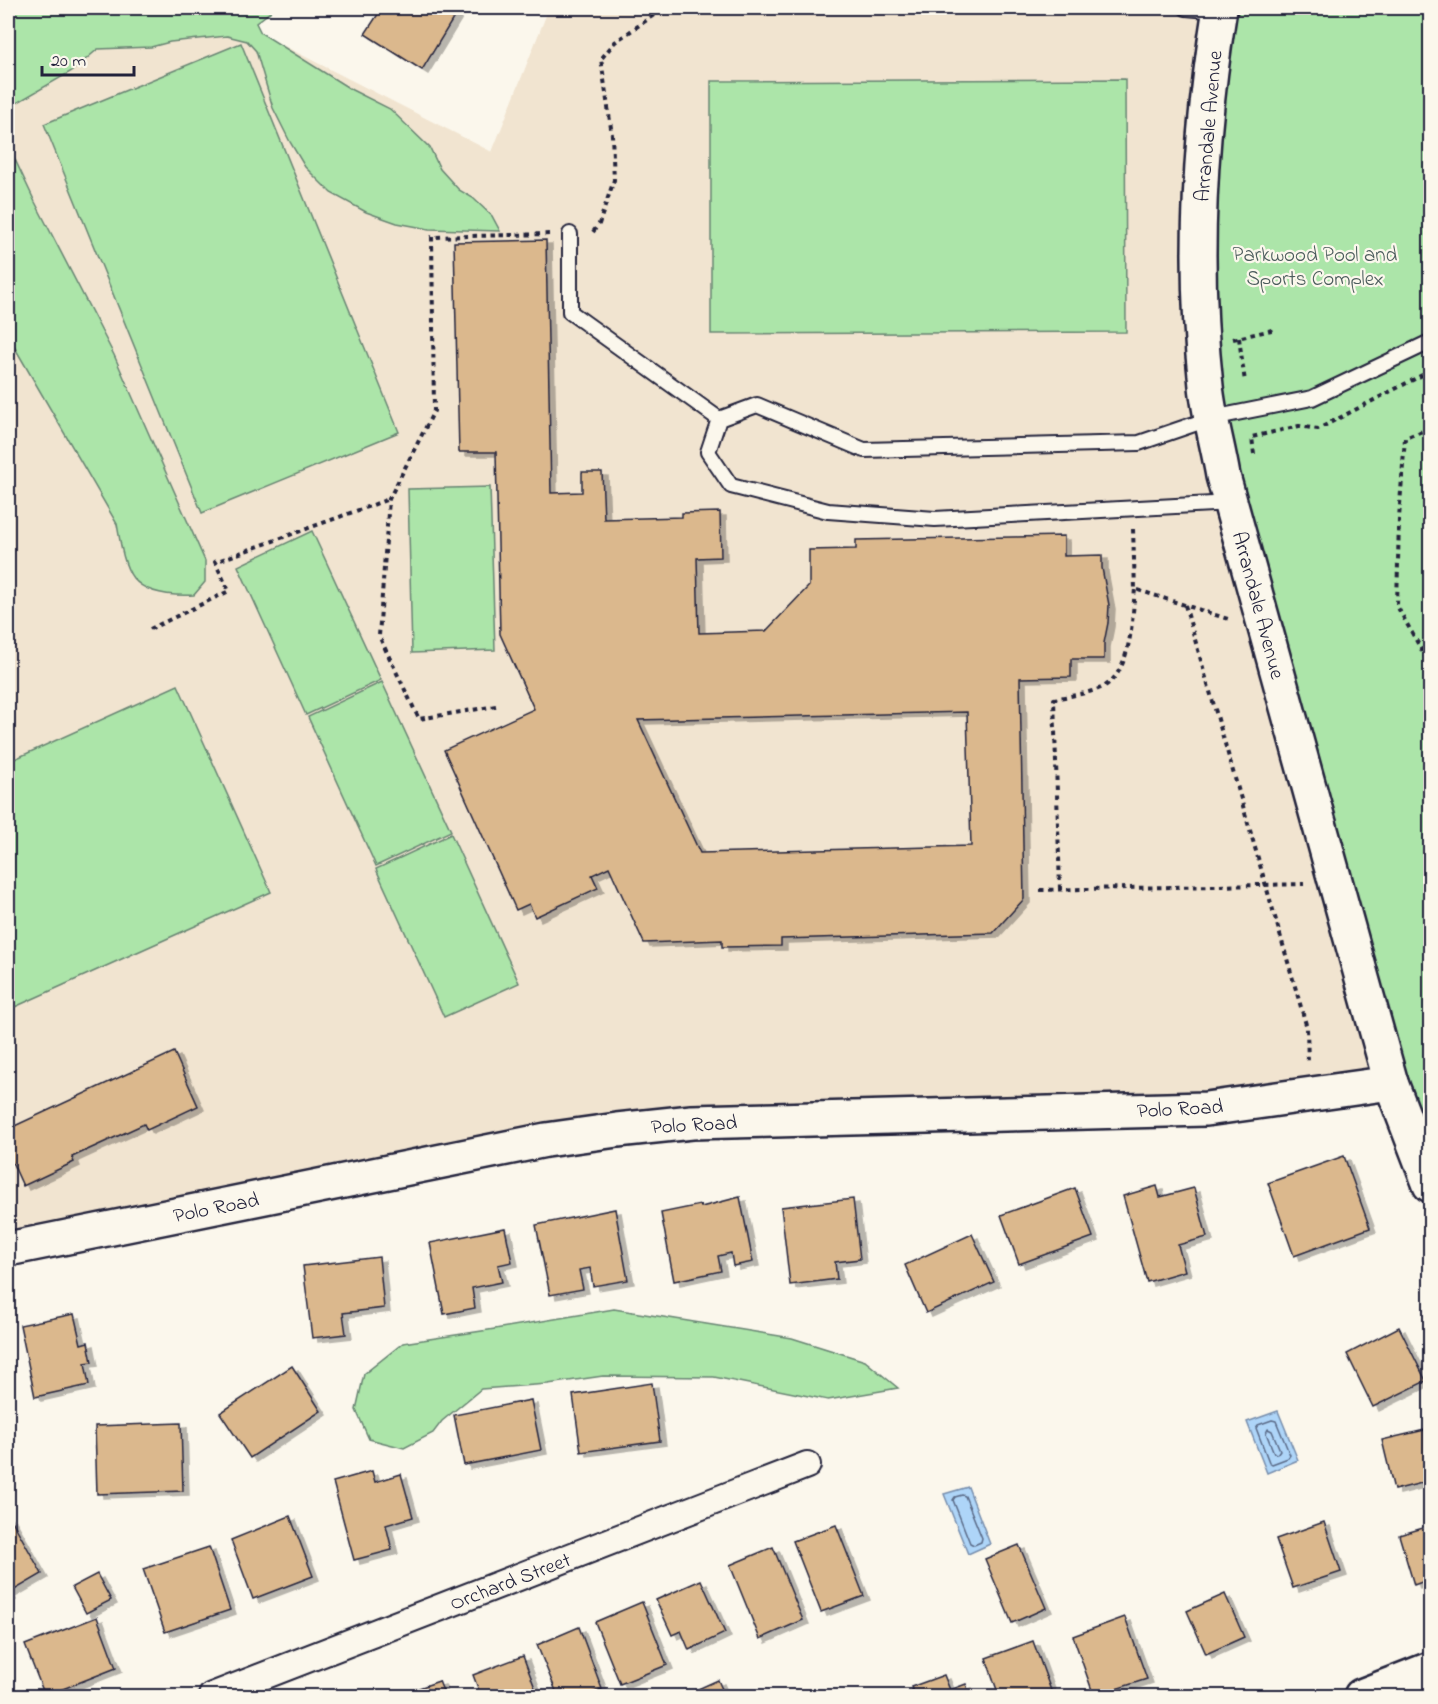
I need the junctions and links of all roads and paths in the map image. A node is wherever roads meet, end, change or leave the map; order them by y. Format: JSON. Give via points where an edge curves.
{"nodes":[{"id":1,"x":664,"y":8,"type":"edge"},
{"id":2,"x":1186,"y":8,"type":"edge"},
{"id":3,"x":1219,"y":9,"type":"edge"},
{"id":4,"x":570,"y":234,"type":"junction"},
{"id":5,"x":1276,"y":329,"type":"dead end"},
{"id":6,"x":1431,"y":342,"type":"edge"},
{"id":7,"x":1245,"y":382,"type":"dead end"},
{"id":8,"x":719,"y":418,"type":"junction"},
{"id":9,"x":1212,"y":418,"type":"junction"},
{"id":10,"x":1431,"y":428,"type":"edge"},
{"id":11,"x":1252,"y":437,"type":"dead end"},
{"id":12,"x":1254,"y":454,"type":"dead end"},
{"id":13,"x":389,"y":499,"type":"junction"},
{"id":14,"x":1231,"y":503,"type":"junction"},
{"id":15,"x":1133,"y":529,"type":"dead end"},
{"id":16,"x":1431,"y":568,"type":"edge"},
{"id":17,"x":1135,"y":589,"type":"junction"},
{"id":18,"x":1185,"y":605,"type":"junction"},
{"id":19,"x":1431,"y":605,"type":"edge"},
{"id":20,"x":150,"y":628,"type":"dead end"},
{"id":21,"x":1266,"y":632,"type":"junction"},
{"id":22,"x":1431,"y":665,"type":"edge"},
{"id":23,"x":496,"y":706,"type":"dead end"},
{"id":24,"x":1265,"y":884,"type":"junction"},
{"id":25,"x":1336,"y":884,"type":"junction"},
{"id":26,"x":1060,"y":889,"type":"junction"},
{"id":27,"x":1040,"y":890,"type":"dead end"},
{"id":28,"x":1391,"y":1083,"type":"junction"},
{"id":29,"x":1309,"y":1094,"type":"junction"},
{"id":30,"x":1431,"y":1185,"type":"edge"},
{"id":31,"x":8,"y":1249,"type":"edge"},
{"id":32,"x":807,"y":1465,"type":"dead end"},
{"id":33,"x":1431,"y":1670,"type":"edge"},
{"id":34,"x":212,"y":1696,"type":"edge"},
{"id":35,"x":1361,"y":1696,"type":"edge"}],
"edges":[{"from":1,"to":4,"type":"path","via":[[615,42],[601,59],[614,180],[599,224],[591,233]]},
{"from":2,"to":3,"type":"lane"},
{"from":3,"to":9,"type":"street","name":"Arrandale Avenue","via":[[1202,159],[1198,283]]},
{"from":4,"to":8,"type":"lane","via":[[570,312]]},
{"from":4,"to":13,"type":"path","via":[[432,237],[434,411]]},
{"from":5,"to":7,"type":"path","via":[[1240,338]]},
{"from":6,"to":9,"type":"lane","via":[[1312,398]]},
{"from":8,"to":9,"type":"lane","via":[[757,405],[864,450],[1139,443]]},
{"from":8,"to":14,"type":"lane","via":[[708,452],[731,486],[828,511],[935,519]]},
{"from":9,"to":14,"type":"street","name":"Arrandale Avenue"},
{"from":10,"to":22,"type":"path","via":[[1405,438],[1397,606]]},
{"from":11,"to":12,"type":"path"},
{"from":13,"to":20,"type":"path","via":[[215,562],[229,591]]},
{"from":13,"to":23,"type":"path","via":[[379,636],[418,719]]},
{"from":14,"to":21,"type":"street","name":"Arrandale Avenue"},
{"from":15,"to":17,"type":"path"},
{"from":16,"to":19,"type":"path"},
{"from":17,"to":18,"type":"path"},
{"from":17,"to":26,"type":"path","via":[[1125,657],[1117,674],[1103,687],[1054,699]]},
{"from":18,"to":21,"type":"path"},
{"from":18,"to":24,"type":"path"},
{"from":21,"to":25,"type":"street","name":"Arrandale Avenue"},
{"from":24,"to":25,"type":"path"},
{"from":24,"to":26,"type":"path"},
{"from":24,"to":29,"type":"path","via":[[1307,1028]]},
{"from":25,"to":28,"type":"street","name":"Arrandale Avenue"},
{"from":26,"to":27,"type":"path"},
{"from":28,"to":29,"type":"street","name":"Polo Road"},
{"from":28,"to":30,"type":"street","name":"Arrandale Avenue"},
{"from":29,"to":31,"type":"street","name":"Polo Road","via":[[1206,1109],[692,1122],[617,1130],[546,1140]]},
{"from":32,"to":34,"type":"street","name":"Orchard Street"},
{"from":33,"to":35,"type":"street"}]}
